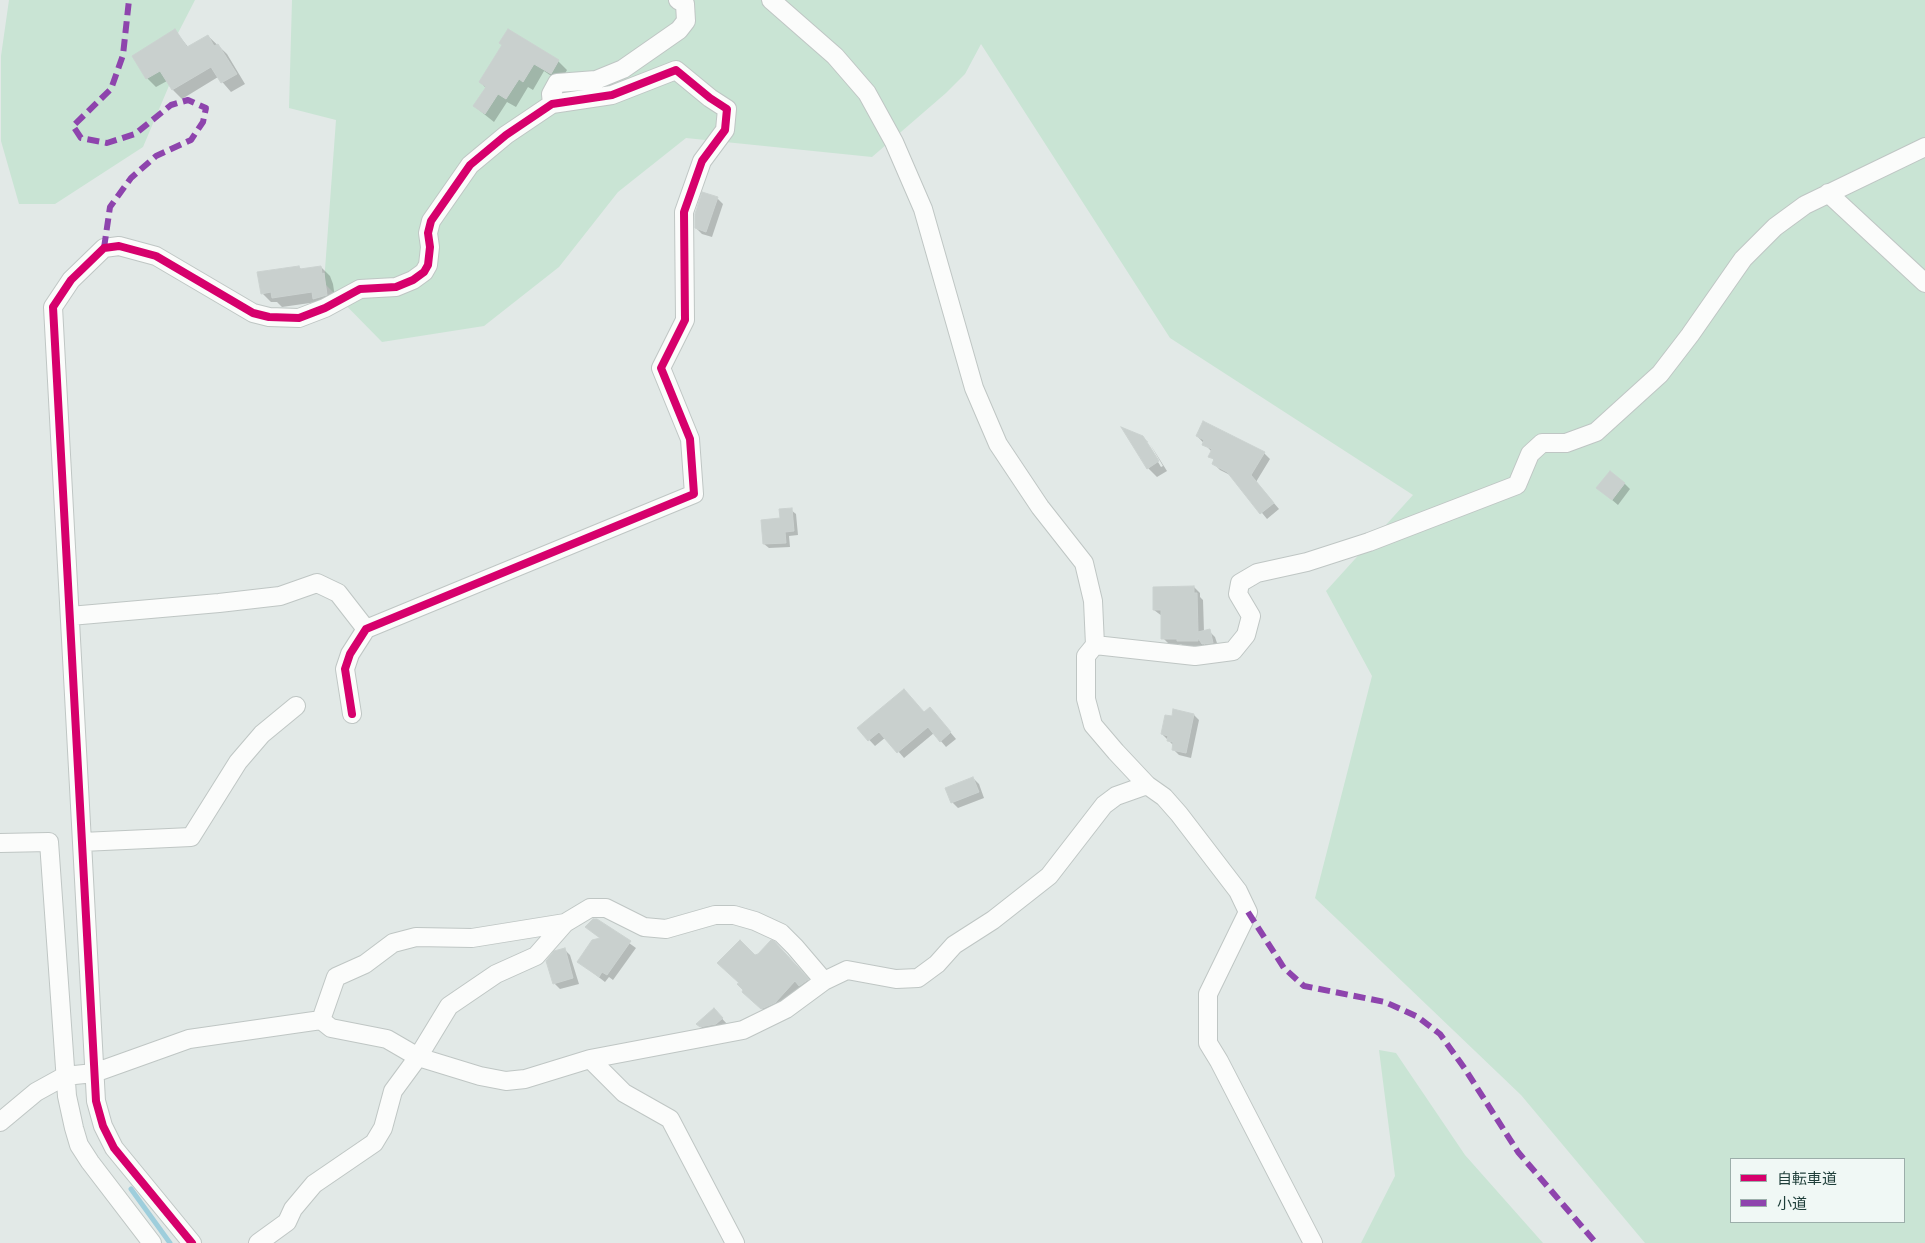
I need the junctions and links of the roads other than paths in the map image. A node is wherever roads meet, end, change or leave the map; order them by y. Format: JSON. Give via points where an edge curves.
{"nodes":[{"id":1,"x":678,"y":0,"type":"edge"},
{"id":2,"x":771,"y":0,"type":"edge"},
{"id":3,"x":552,"y":104,"type":"junction"},
{"id":4,"x":1925,"y":147,"type":"edge"},
{"id":5,"x":1828,"y":193,"type":"junction"},
{"id":6,"x":1925,"y":283,"type":"edge"},
{"id":7,"x":70,"y":616,"type":"junction"},
{"id":8,"x":366,"y":629,"type":"junction"},
{"id":9,"x":1095,"y":645,"type":"junction"},
{"id":10,"x":296,"y":706,"type":"dead end"},
{"id":11,"x":352,"y":714,"type":"dead end"},
{"id":12,"x":1148,"y":785,"type":"junction"},
{"id":13,"x":82,"y":842,"type":"junction"},
{"id":14,"x":0,"y":844,"type":"edge"},
{"id":15,"x":565,"y":923,"type":"junction"},
{"id":16,"x":824,"y":981,"type":"junction"},
{"id":17,"x":321,"y":1020,"type":"junction"},
{"id":18,"x":418,"y":1057,"type":"junction"},
{"id":19,"x":590,"y":1059,"type":"junction"},
{"id":20,"x":94,"y":1073,"type":"junction"},
{"id":21,"x":65,"y":1076,"type":"junction"},
{"id":22,"x":0,"y":1122,"type":"edge"},
{"id":23,"x":152,"y":1243,"type":"edge"},
{"id":24,"x":192,"y":1243,"type":"edge"},
{"id":25,"x":258,"y":1243,"type":"edge"},
{"id":26,"x":735,"y":1243,"type":"edge"},
{"id":27,"x":1313,"y":1243,"type":"edge"}],
"edges":[{"from":1,"to":3,"type":"street","via":[[684,4],[686,21],[679,30],[623,69],[596,80],[557,83],[551,94]]},
{"from":2,"to":9,"type":"street","via":[[835,56],[867,93],[894,142],[922,209],[974,388],[998,444],[1040,507],[1084,563],[1093,601]]},
{"from":3,"to":7,"type":"street","via":[[506,135],[470,165],[431,222],[428,265],[424,272],[396,287],[360,289],[299,318],[269,318],[254,313],[156,256],[119,246],[104,248],[71,280],[53,307]]},
{"from":3,"to":8,"type":"street","via":[[612,95],[676,70],[727,109],[725,130],[702,161],[684,212],[685,320],[661,368],[690,439],[694,494]]},
{"from":4,"to":5,"type":"street"},
{"from":5,"to":6,"type":"street"},
{"from":5,"to":9,"type":"street","via":[[1775,227],[1743,259],[1660,374],[1596,432],[1566,443],[1542,443],[1530,454],[1517,485],[1369,542],[1307,562],[1257,573],[1240,582],[1238,594],[1251,616],[1246,635],[1233,651],[1195,656]]},
{"from":7,"to":8,"type":"street","via":[[280,596],[317,583],[338,594]]},
{"from":7,"to":13,"type":"street"},
{"from":8,"to":11,"type":"street","via":[[350,654],[345,669]]},
{"from":9,"to":12,"type":"street","via":[[1086,656],[1086,699],[1093,724]]},
{"from":10,"to":13,"type":"street","via":[[262,734],[238,762],[191,837]]},
{"from":12,"to":16,"type":"street","via":[[1116,796],[1104,805],[1049,876],[993,920],[954,945],[937,964],[918,978],[896,979],[847,970]]},
{"from":12,"to":27,"type":"street","via":[[1179,814],[1238,891],[1248,912],[1208,994],[1208,1044]]},
{"from":13,"to":20,"type":"street"},
{"from":14,"to":21,"type":"street","via":[[50,842]]},
{"from":15,"to":16,"type":"street","via":[[590,908],[606,908],[644,927],[666,929],[715,915],[734,915],[781,933]]},
{"from":15,"to":17,"type":"street","via":[[472,938],[416,936],[393,943],[365,964],[336,977]]},
{"from":15,"to":18,"type":"street","via":[[536,956],[496,974],[450,1006]]},
{"from":16,"to":19,"type":"street","via":[[786,1010],[743,1030]]},
{"from":17,"to":18,"type":"street","via":[[332,1028],[387,1040]]},
{"from":17,"to":20,"type":"street","via":[[189,1039]]},
{"from":18,"to":19,"type":"street","via":[[506,1081],[525,1079]]},
{"from":18,"to":25,"type":"street","via":[[393,1092],[383,1128],[374,1144],[314,1184],[293,1209],[287,1222]]},
{"from":19,"to":26,"type":"street","via":[[624,1093],[670,1119]]},
{"from":20,"to":21,"type":"street"},
{"from":20,"to":24,"type":"street","via":[[96,1101],[114,1148]]},
{"from":21,"to":22,"type":"street","via":[[36,1092]]},
{"from":21,"to":23,"type":"street","via":[[79,1145]]}]}
